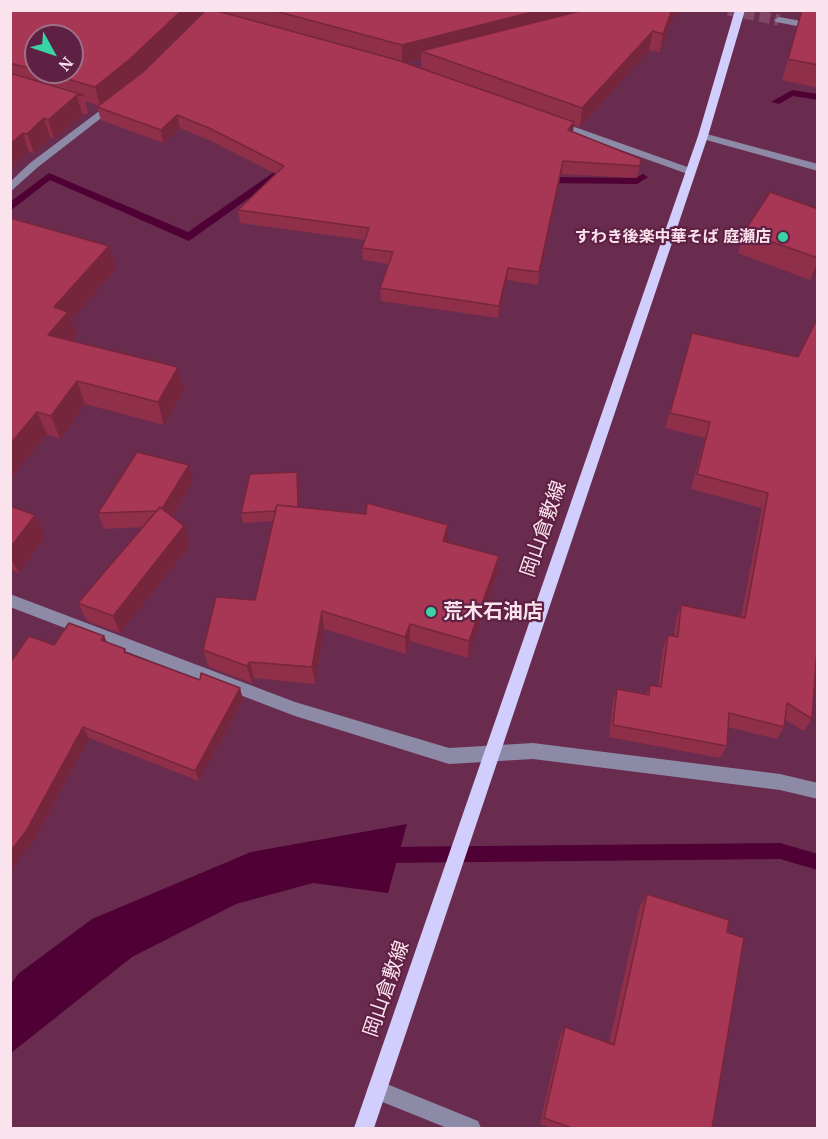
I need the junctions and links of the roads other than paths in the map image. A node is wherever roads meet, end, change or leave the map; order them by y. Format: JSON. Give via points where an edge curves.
{"nodes":[{"id":1,"x":740,"y":10,"type":"edge"},
{"id":2,"x":778,"y":20,"type":"tunnel mouth"},
{"id":3,"x":818,"y":27,"type":"edge"},
{"id":4,"x":122,"y":96,"type":"edge"},
{"id":5,"x":546,"y":120,"type":"edge"},
{"id":6,"x":703,"y":136,"type":"junction"},
{"id":7,"x":818,"y":168,"type":"edge"},
{"id":8,"x":689,"y":171,"type":"junction"},
{"id":9,"x":10,"y":189,"type":"edge"},
{"id":10,"x":10,"y":600,"type":"edge"},
{"id":11,"x":491,"y":754,"type":"junction"},
{"id":12,"x":818,"y":791,"type":"edge"},
{"id":13,"x":376,"y":1090,"type":"junction"},
{"id":14,"x":364,"y":1128,"type":"edge"},
{"id":15,"x":471,"y":1128,"type":"edge"}],
"edges":[{"from":1,"to":6,"type":"main road","name":"岡山倉敷線"},
{"from":2,"to":3,"type":"street"},
{"from":4,"to":9,"type":"street","via":[[98,110]]},
{"from":5,"to":8,"type":"street"},
{"from":6,"to":7,"type":"street"},
{"from":6,"to":8,"type":"main road","name":"岡山倉敷線"},
{"from":8,"to":11,"type":"main road","name":"岡山倉敷線"},
{"from":10,"to":11,"type":"street","via":[[295,709],[450,756]]},
{"from":11,"to":12,"type":"street","via":[[533,751],[780,782]]},
{"from":11,"to":13,"type":"main road","name":"岡山倉敷線"},
{"from":13,"to":14,"type":"main road","name":"岡山倉敷線"},
{"from":13,"to":15,"type":"street"}]}
